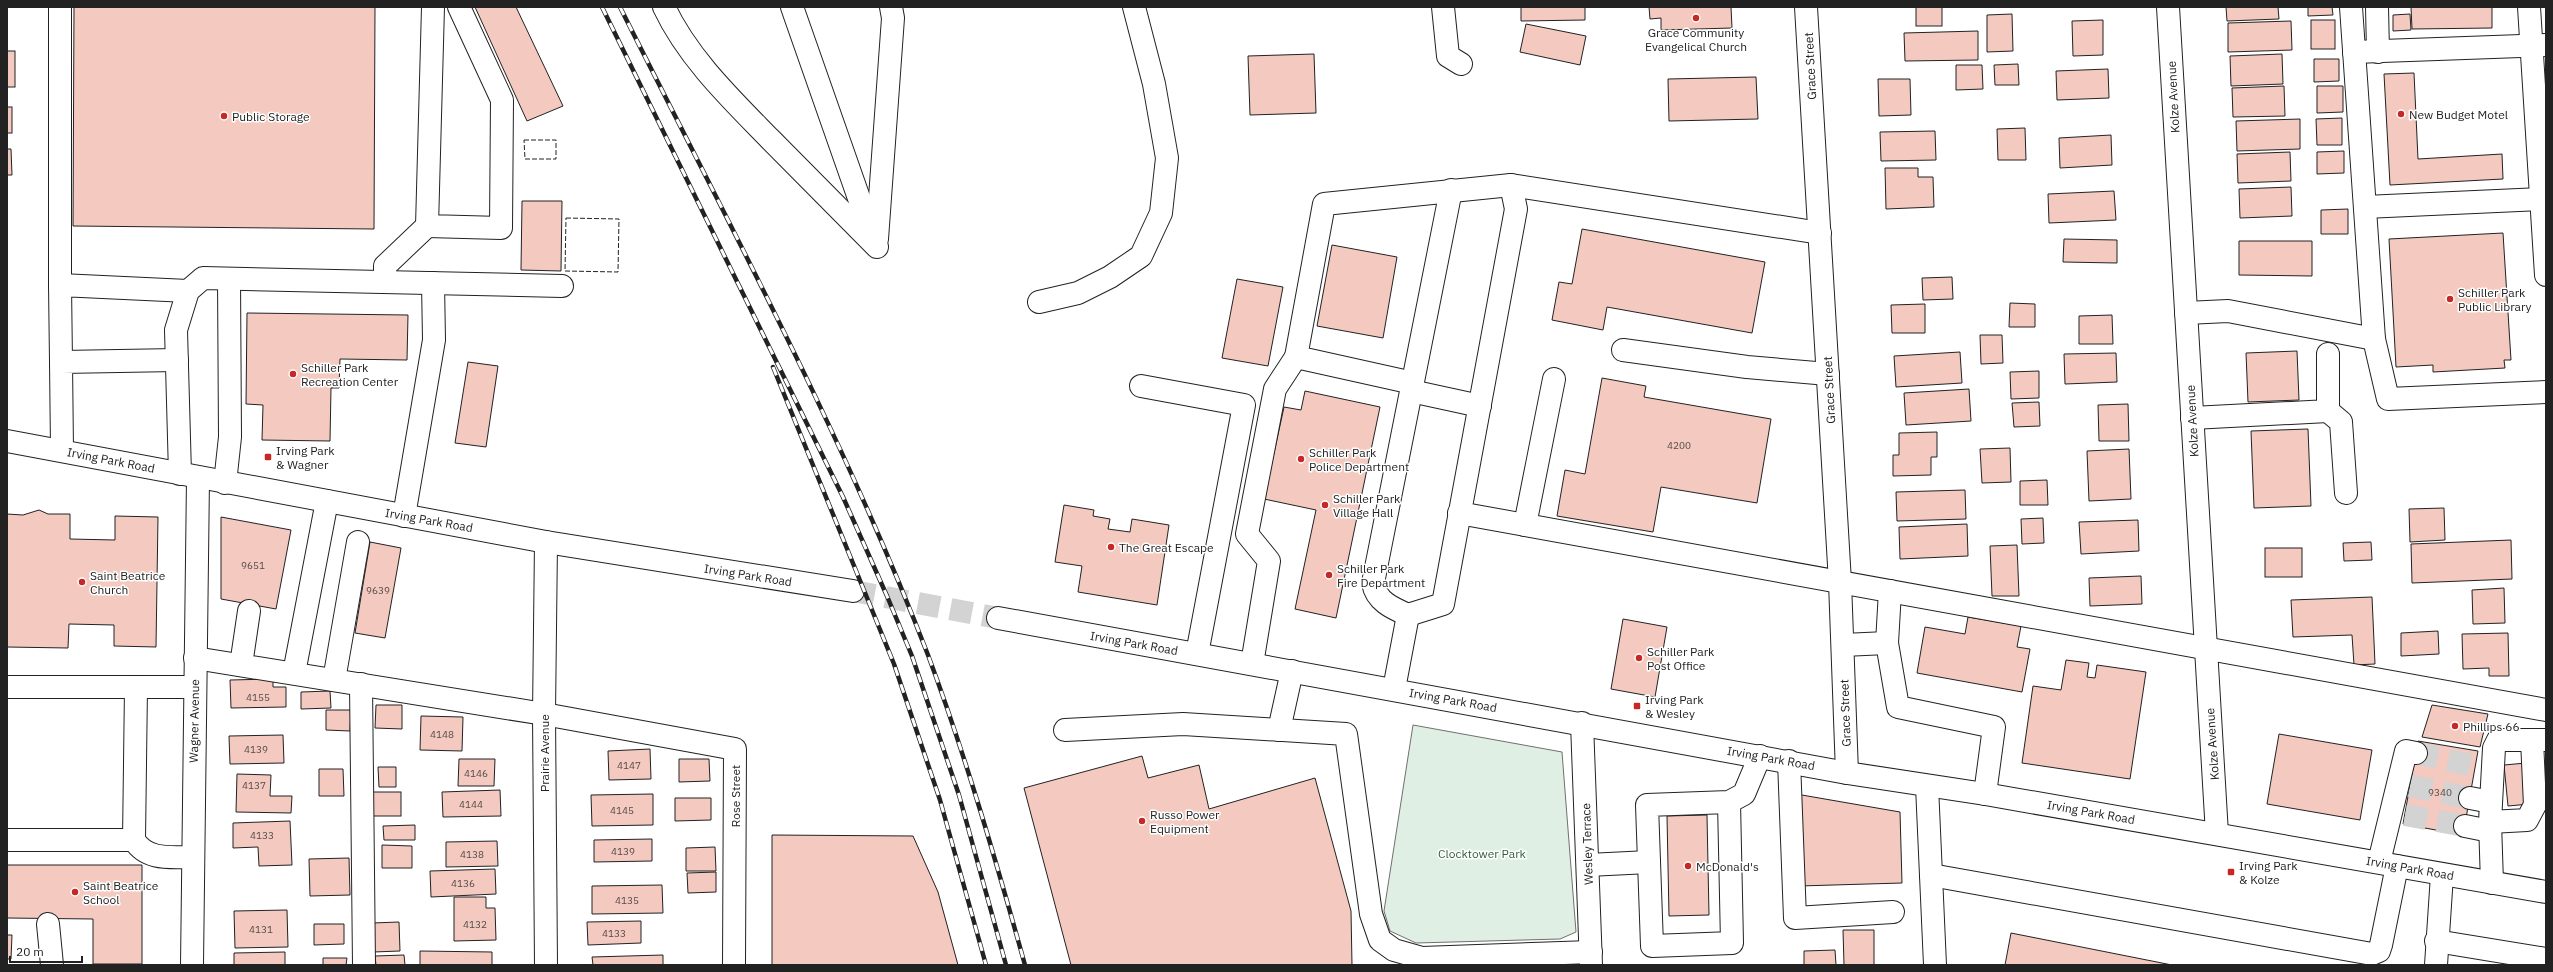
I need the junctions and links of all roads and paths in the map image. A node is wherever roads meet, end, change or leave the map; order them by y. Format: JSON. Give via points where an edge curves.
{"nodes":[{"id":1,"x":60,"y":7,"type":"edge"},
{"id":2,"x":433,"y":7,"type":"edge"},
{"id":3,"x":459,"y":7,"type":"edge"},
{"id":4,"x":664,"y":7,"type":"edge"},
{"id":5,"x":792,"y":7,"type":"edge"},
{"id":6,"x":891,"y":7,"type":"edge"},
{"id":7,"x":1134,"y":7,"type":"edge"},
{"id":8,"x":1443,"y":7,"type":"edge"},
{"id":9,"x":1806,"y":7,"type":"edge"},
{"id":10,"x":2168,"y":7,"type":"edge"},
{"id":11,"x":2351,"y":7,"type":"edge"},
{"id":12,"x":2377,"y":7,"type":"edge"},
{"id":13,"x":2529,"y":7,"type":"edge"},
{"id":14,"x":2539,"y":46,"type":"edge"},
{"id":15,"x":2354,"y":52,"type":"junction"},
{"id":16,"x":2378,"y":52,"type":"junction"},
{"id":17,"x":1461,"y":64,"type":"dead end"},
{"id":18,"x":1511,"y":185,"type":"junction"},
{"id":19,"x":1451,"y":190,"type":"junction"},
{"id":20,"x":2541,"y":199,"type":"junction"},
{"id":21,"x":2365,"y":206,"type":"junction"},
{"id":22,"x":427,"y":226,"type":"junction"},
{"id":23,"x":2545,"y":231,"type":"edge"},
{"id":24,"x":1820,"y":233,"type":"junction"},
{"id":25,"x":877,"y":248,"type":"junction"},
{"id":26,"x":2546,"y":275,"type":"edge"},
{"id":27,"x":229,"y":279,"type":"junction"},
{"id":28,"x":384,"y":282,"type":"junction"},
{"id":29,"x":433,"y":283,"type":"junction"},
{"id":30,"x":60,"y":285,"type":"junction"},
{"id":31,"x":562,"y":286,"type":"dead end"},
{"id":32,"x":188,"y":291,"type":"junction"},
{"id":33,"x":1039,"y":302,"type":"dead end"},
{"id":34,"x":2186,"y":313,"type":"junction"},
{"id":35,"x":2374,"y":339,"type":"junction"},
{"id":36,"x":1624,"y":350,"type":"dead end"},
{"id":37,"x":2328,"y":354,"type":"dead end"},
{"id":38,"x":1296,"y":357,"type":"junction"},
{"id":39,"x":177,"y":360,"type":"junction"},
{"id":40,"x":61,"y":362,"type":"junction"},
{"id":41,"x":1828,"y":374,"type":"junction"},
{"id":42,"x":1554,"y":379,"type":"dead end"},
{"id":43,"x":1141,"y":386,"type":"dead end"},
{"id":44,"x":1412,"y":387,"type":"junction"},
{"id":45,"x":2546,"y":392,"type":"edge"},
{"id":46,"x":1480,"y":406,"type":"junction"},
{"id":47,"x":2328,"y":411,"type":"junction"},
{"id":48,"x":2192,"y":418,"type":"junction"},
{"id":49,"x":7,"y":440,"type":"edge"},
{"id":50,"x":62,"y":450,"type":"junction"},
{"id":51,"x":189,"y":476,"type":"junction"},
{"id":52,"x":225,"y":483,"type":"junction"},
{"id":53,"x":2346,"y":494,"type":"dead end"},
{"id":54,"x":327,"y":501,"type":"junction"},
{"id":55,"x":1459,"y":513,"type":"junction"},
{"id":56,"x":404,"y":516,"type":"junction"},
{"id":57,"x":1525,"y":525,"type":"junction"},
{"id":58,"x":358,"y":542,"type":"dead end"},
{"id":59,"x":546,"y":542,"type":"junction"},
{"id":60,"x":1840,"y":582,"type":"junction"},
{"id":61,"x":853,"y":591,"type":"tunnel mouth"},
{"id":62,"x":1890,"y":591,"type":"junction"},
{"id":63,"x":249,"y":611,"type":"dead end"},
{"id":64,"x":1408,"y":615,"type":"junction"},
{"id":65,"x":998,"y":618,"type":"tunnel mouth"},
{"id":66,"x":1887,"y":643,"type":"junction"},
{"id":67,"x":1843,"y":645,"type":"junction"},
{"id":68,"x":2206,"y":648,"type":"junction"},
{"id":69,"x":1197,"y":654,"type":"junction"},
{"id":70,"x":195,"y":658,"type":"junction"},
{"id":71,"x":1252,"y":664,"type":"junction"},
{"id":72,"x":241,"y":665,"type":"junction"},
{"id":73,"x":1292,"y":671,"type":"junction"},
{"id":74,"x":294,"y":673,"type":"junction"},
{"id":75,"x":334,"y":680,"type":"junction"},
{"id":76,"x":361,"y":684,"type":"junction"},
{"id":77,"x":7,"y":687,"type":"edge"},
{"id":78,"x":136,"y":688,"type":"junction"},
{"id":79,"x":194,"y":688,"type":"junction"},
{"id":80,"x":1394,"y":689,"type":"junction"},
{"id":81,"x":2546,"y":710,"type":"edge"},
{"id":82,"x":544,"y":714,"type":"junction"},
{"id":83,"x":1582,"y":723,"type":"junction"},
{"id":84,"x":1065,"y":730,"type":"dead end"},
{"id":85,"x":1279,"y":730,"type":"junction"},
{"id":86,"x":2539,"y":740,"type":"edge"},
{"id":87,"x":2416,"y":753,"type":"dead end"},
{"id":88,"x":1760,"y":756,"type":"junction"},
{"id":89,"x":1789,"y":761,"type":"junction"},
{"id":90,"x":1848,"y":772,"type":"junction"},
{"id":91,"x":1927,"y":786,"type":"junction"},
{"id":92,"x":1985,"y":794,"type":"junction"},
{"id":93,"x":2470,"y":798,"type":"tunnel mouth"},
{"id":94,"x":1729,"y":802,"type":"junction"},
{"id":95,"x":2491,"y":818,"type":"junction"},
{"id":96,"x":2465,"y":826,"type":"tunnel mouth"},
{"id":97,"x":2217,"y":834,"type":"junction"},
{"id":98,"x":7,"y":840,"type":"edge"},
{"id":99,"x":134,"y":840,"type":"junction"},
{"id":100,"x":193,"y":857,"type":"junction"},
{"id":101,"x":1649,"y":862,"type":"junction"},
{"id":102,"x":2388,"y":864,"type":"junction"},
{"id":103,"x":1588,"y":865,"type":"junction"},
{"id":104,"x":1931,"y":875,"type":"junction"},
{"id":105,"x":2442,"y":875,"type":"junction"},
{"id":106,"x":2492,"y":883,"type":"junction"},
{"id":107,"x":2546,"y":892,"type":"edge"},
{"id":108,"x":1893,"y":912,"type":"dead end"},
{"id":109,"x":48,"y":924,"type":"dead end"},
{"id":110,"x":2436,"y":941,"type":"junction"},
{"id":111,"x":1591,"y":958,"type":"edge"},
{"id":112,"x":2546,"y":959,"type":"edge"},
{"id":113,"x":52,"y":965,"type":"edge"},
{"id":114,"x":192,"y":965,"type":"edge"},
{"id":115,"x":364,"y":965,"type":"edge"},
{"id":116,"x":546,"y":965,"type":"edge"},
{"id":117,"x":734,"y":965,"type":"edge"},
{"id":118,"x":1935,"y":965,"type":"edge"},
{"id":119,"x":2436,"y":965,"type":"edge"}],
"edges":[{"from":1,"to":30,"type":"street"},
{"from":2,"to":22,"type":"street"},
{"from":3,"to":22,"type":"street","via":[[502,100],[500,228]]},
{"from":4,"to":25,"type":"street","via":[[671,22],[696,58],[744,112]]},
{"from":5,"to":25,"type":"street"},
{"from":6,"to":25,"type":"street","via":[[893,18]]},
{"from":7,"to":33,"type":"street","via":[[1154,84],[1167,158],[1161,213],[1141,256],[1110,277],[1078,293]]},
{"from":8,"to":17,"type":"street","via":[[1448,56]]},
{"from":9,"to":24,"type":"street","name":"Grace Street"},
{"from":10,"to":34,"type":"street","name":"Kolze Avenue"},
{"from":11,"to":15,"type":"street"},
{"from":12,"to":16,"type":"street"},
{"from":13,"to":14,"type":"street"},
{"from":14,"to":16,"type":"street"},
{"from":14,"to":20,"type":"street"},
{"from":15,"to":16,"type":"street"},
{"from":15,"to":21,"type":"street"},
{"from":18,"to":19,"type":"street"},
{"from":18,"to":24,"type":"street"},
{"from":18,"to":46,"type":"street","via":[[1516,209]]},
{"from":19,"to":38,"type":"street","via":[[1324,204]]},
{"from":19,"to":44,"type":"street"},
{"from":20,"to":21,"type":"street"},
{"from":20,"to":23,"type":"street"},
{"from":21,"to":35,"type":"street"},
{"from":22,"to":28,"type":"street","via":[[385,266]]},
{"from":23,"to":26,"type":"street"},
{"from":24,"to":41,"type":"street","name":"Grace Street"},
{"from":27,"to":28,"type":"street"},
{"from":27,"to":32,"type":"street","via":[[203,278]]},
{"from":27,"to":52,"type":"street","via":[[230,437]]},
{"from":28,"to":29,"type":"street"},
{"from":29,"to":31,"type":"street"},
{"from":29,"to":56,"type":"street","via":[[434,340]]},
{"from":30,"to":32,"type":"street"},
{"from":30,"to":40,"type":"street"},
{"from":32,"to":39,"type":"street","name":"Wagner Avenue","via":[[176,330]]},
{"from":34,"to":35,"type":"street","via":[[2228,312]]},
{"from":34,"to":48,"type":"street","name":"Kolze Avenue"},
{"from":35,"to":45,"type":"street","via":[[2388,399]]},
{"from":36,"to":41,"type":"street","via":[[1748,367]]},
{"from":37,"to":47,"type":"street"},
{"from":38,"to":44,"type":"street"},
{"from":38,"to":71,"type":"street","via":[[1275,389],[1247,534],[1269,562]]},
{"from":39,"to":40,"type":"street"},
{"from":39,"to":51,"type":"street","name":"Wagner Avenue"},
{"from":40,"to":50,"type":"street"},
{"from":41,"to":60,"type":"street","name":"Grace Street"},
{"from":42,"to":57,"type":"street"},
{"from":43,"to":69,"type":"street","via":[[1244,405]]},
{"from":44,"to":46,"type":"street"},
{"from":44,"to":64,"type":"street","via":[[1373,582],[1374,589],[1384,602]]},
{"from":46,"to":55,"type":"street"},
{"from":47,"to":48,"type":"street"},
{"from":47,"to":53,"type":"street","via":[[2341,422]]},
{"from":48,"to":68,"type":"street","name":"Kolze Avenue"},
{"from":49,"to":50,"type":"street","name":"Irving Park Road"},
{"from":50,"to":51,"type":"street","name":"Irving Park Road"},
{"from":51,"to":52,"type":"street","name":"Irving Park Road"},
{"from":51,"to":70,"type":"street","name":"Wagner Avenue"},
{"from":52,"to":54,"type":"street","name":"Irving Park Road"},
{"from":54,"to":56,"type":"street","name":"Irving Park Road"},
{"from":54,"to":74,"type":"street"},
{"from":55,"to":57,"type":"street"},
{"from":55,"to":64,"type":"street","via":[[1443,604]]},
{"from":56,"to":59,"type":"street","name":"Irving Park Road"},
{"from":57,"to":60,"type":"street"},
{"from":58,"to":75,"type":"street"},
{"from":59,"to":61,"type":"street","name":"Irving Park Road"},
{"from":59,"to":82,"type":"street","name":"Prairie Avenue"},
{"from":60,"to":62,"type":"street"},
{"from":60,"to":67,"type":"street","name":"Grace Street"},
{"from":62,"to":66,"type":"street"},
{"from":62,"to":68,"type":"street"},
{"from":63,"to":72,"type":"street"},
{"from":64,"to":80,"type":"street"},
{"from":65,"to":69,"type":"street","name":"Irving Park Road"},
{"from":66,"to":67,"type":"street"},
{"from":66,"to":92,"type":"street","via":[[1898,706],[1994,727]]},
{"from":67,"to":90,"type":"street","name":"Grace Street"},
{"from":68,"to":81,"type":"street"},
{"from":68,"to":97,"type":"street","name":"Kolze Avenue"},
{"from":69,"to":71,"type":"street","name":"Irving Park Road"},
{"from":70,"to":72,"type":"street"},
{"from":70,"to":79,"type":"street","name":"Wagner Avenue"},
{"from":71,"to":73,"type":"street","name":"Irving Park Road"},
{"from":72,"to":74,"type":"street"},
{"from":73,"to":80,"type":"street","name":"Irving Park Road"},
{"from":73,"to":85,"type":"street"},
{"from":74,"to":75,"type":"street"},
{"from":75,"to":76,"type":"street"},
{"from":76,"to":82,"type":"street"},
{"from":76,"to":115,"type":"street"},
{"from":77,"to":78,"type":"street"},
{"from":78,"to":79,"type":"street"},
{"from":78,"to":99,"type":"street"},
{"from":79,"to":100,"type":"street","name":"Wagner Avenue"},
{"from":80,"to":83,"type":"street","name":"Irving Park Road"},
{"from":82,"to":116,"type":"street","name":"Prairie Avenue"},
{"from":82,"to":117,"type":"street","name":"Rose Street","via":[[735,750]]},
{"from":83,"to":88,"type":"street","name":"Irving Park Road"},
{"from":83,"to":103,"type":"street","name":"Wesley Terrace"},
{"from":84,"to":85,"type":"street","via":[[1183,724]]},
{"from":85,"to":111,"type":"street","via":[[1346,734],[1371,914],[1380,940],[1394,950],[1422,958]]},
{"from":86,"to":95,"type":"street","via":[[2535,805],[2527,820]]},
{"from":86,"to":95,"type":"street","via":[[2498,740],[2484,768]]},
{"from":87,"to":102,"type":"street","via":[[2406,751],[2404,785]]},
{"from":88,"to":89,"type":"street","name":"Irving Park Road"},
{"from":88,"to":94,"type":"street","via":[[1744,794]]},
{"from":89,"to":90,"type":"street","name":"Irving Park Road"},
{"from":89,"to":108,"type":"street","via":[[1795,918]]},
{"from":90,"to":91,"type":"street","name":"Irving Park Road"},
{"from":91,"to":92,"type":"street","name":"Irving Park Road"},
{"from":91,"to":104,"type":"street"},
{"from":92,"to":97,"type":"street","name":"Irving Park Road"},
{"from":93,"to":95,"type":"street"},
{"from":94,"to":101,"type":"street","via":[[1647,805]]},
{"from":94,"to":101,"type":"street","via":[[1732,943],[1652,946]]},
{"from":95,"to":96,"type":"street"},
{"from":95,"to":106,"type":"street"},
{"from":97,"to":102,"type":"street","name":"Irving Park Road"},
{"from":98,"to":99,"type":"street"},
{"from":99,"to":100,"type":"street","via":[[139,848],[157,857]]},
{"from":100,"to":114,"type":"street","name":"Wagner Avenue"},
{"from":101,"to":103,"type":"street"},
{"from":102,"to":104,"type":"street","via":[[2381,945],[2378,951],[2372,954]]},
{"from":102,"to":105,"type":"street","name":"Irving Park Road"},
{"from":103,"to":111,"type":"street","name":"Wesley Terrace"},
{"from":104,"to":118,"type":"street"},
{"from":105,"to":106,"type":"street","name":"Irving Park Road"},
{"from":105,"to":110,"type":"street"},
{"from":106,"to":107,"type":"street","name":"Irving Park Road"},
{"from":109,"to":113,"type":"street"},
{"from":110,"to":112,"type":"street"},
{"from":110,"to":119,"type":"street"}]}
